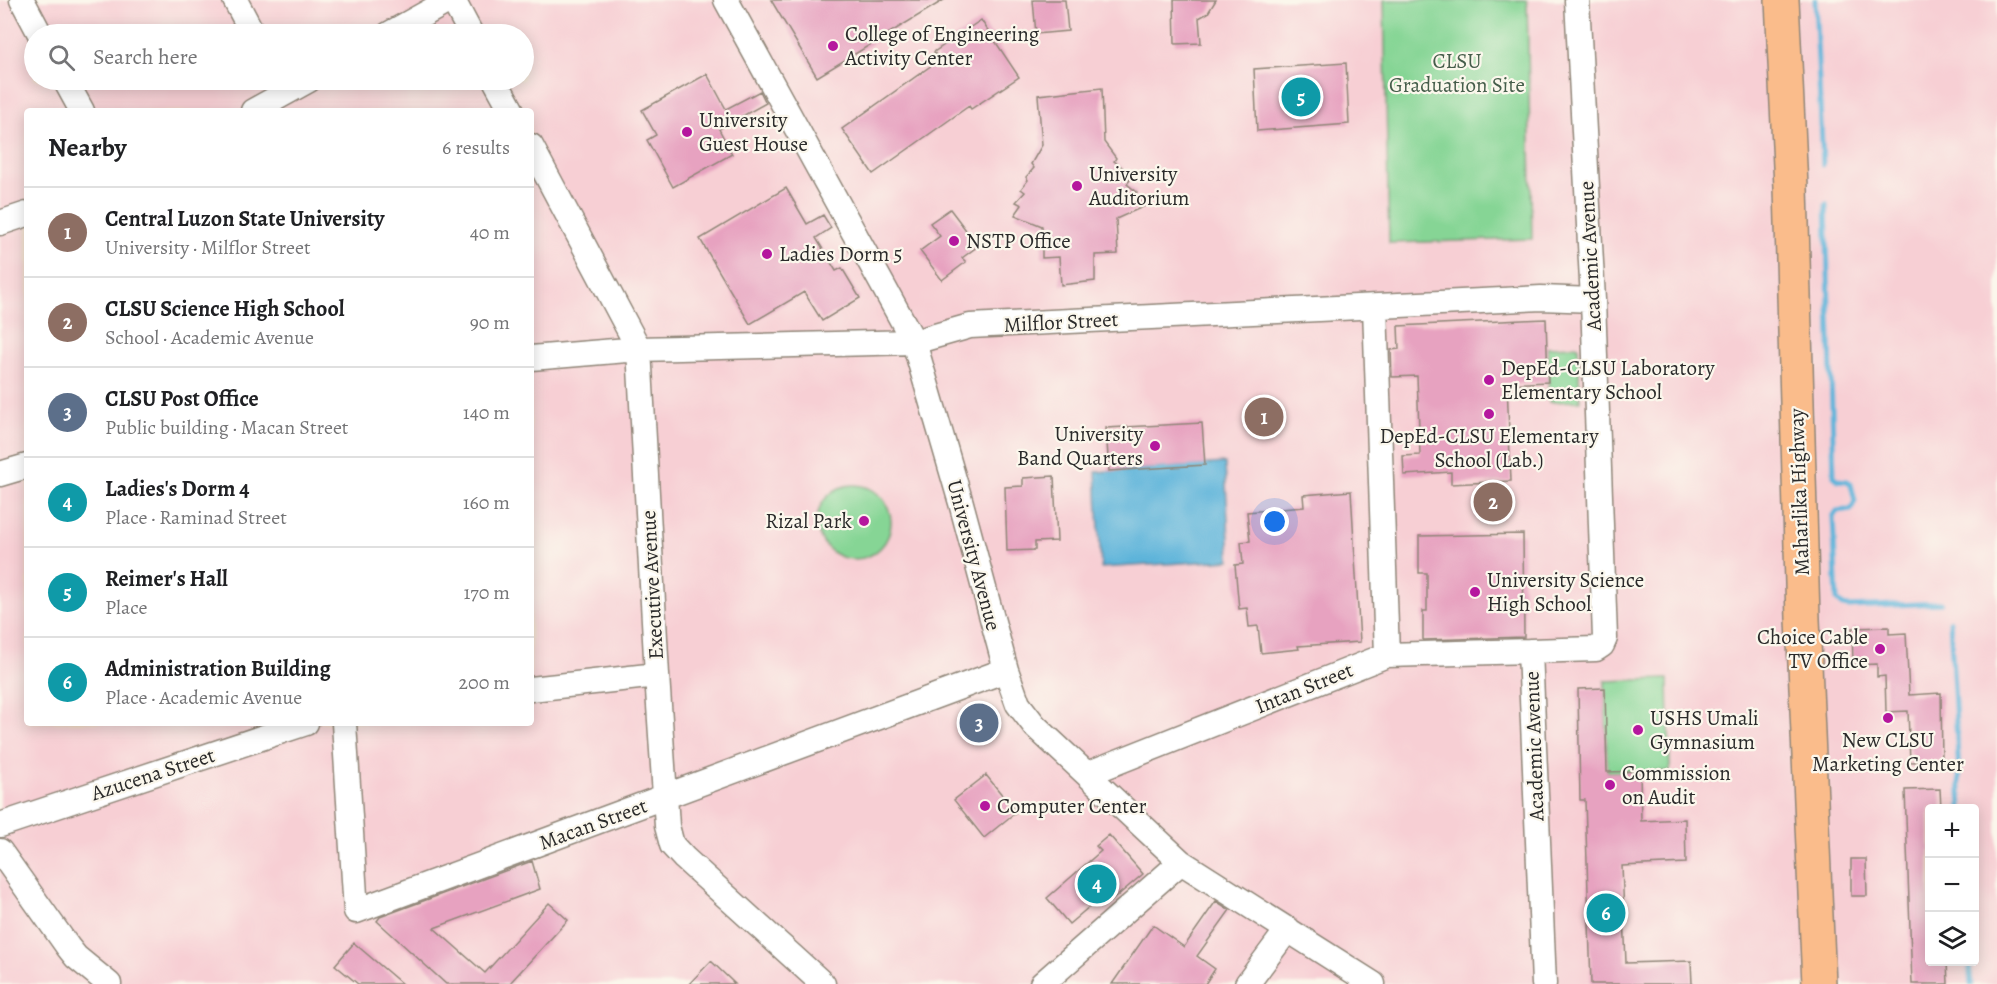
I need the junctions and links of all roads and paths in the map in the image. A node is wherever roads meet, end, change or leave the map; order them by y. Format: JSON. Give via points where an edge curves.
{"nodes":[{"id":1,"x":22,"y":0,"type":"edge"},
{"id":2,"x":234,"y":0,"type":"edge"},
{"id":3,"x":452,"y":0,"type":"edge"},
{"id":4,"x":1577,"y":0,"type":"edge"},
{"id":5,"x":1782,"y":0,"type":"edge"},
{"id":6,"x":731,"y":2,"type":"edge"},
{"id":7,"x":35,"y":24,"type":"edge"},
{"id":8,"x":247,"y":24,"type":"edge"},
{"id":9,"x":408,"y":24,"type":"edge"},
{"id":10,"x":465,"y":24,"type":"edge"},
{"id":11,"x":70,"y":90,"type":"edge"},
{"id":12,"x":500,"y":90,"type":"edge"},
{"id":13,"x":285,"y":95,"type":"edge"},
{"id":14,"x":80,"y":108,"type":"edge"},
{"id":15,"x":259,"y":108,"type":"edge"},
{"id":16,"x":510,"y":108,"type":"edge"},
{"id":17,"x":534,"y":152,"type":"edge"},
{"id":18,"x":24,"y":215,"type":"edge"},
{"id":19,"x":0,"y":223,"type":"edge"},
{"id":20,"x":1593,"y":300,"type":"junction"},
{"id":21,"x":1375,"y":307,"type":"junction"},
{"id":22,"x":914,"y":342,"type":"junction"},
{"id":23,"x":639,"y":349,"type":"junction"},
{"id":24,"x":534,"y":358,"type":"edge"},
{"id":25,"x":24,"y":467,"type":"edge"},
{"id":26,"x":0,"y":474,"type":"edge"},
{"id":27,"x":1530,"y":651,"type":"junction"},
{"id":28,"x":1387,"y":655,"type":"junction"},
{"id":29,"x":1006,"y":670,"type":"junction"},
{"id":30,"x":657,"y":675,"type":"junction"},
{"id":31,"x":534,"y":689,"type":"edge"},
{"id":32,"x":297,"y":726,"type":"edge"},
{"id":33,"x":344,"y":726,"type":"edge"},
{"id":34,"x":1087,"y":774,"type":"junction"},
{"id":35,"x":665,"y":798,"type":"junction"},
{"id":36,"x":0,"y":825,"type":"edge"},
{"id":37,"x":0,"y":851,"type":"edge"},
{"id":38,"x":1181,"y":862,"type":"junction"},
{"id":39,"x":1287,"y":929,"type":"junction"},
{"id":40,"x":109,"y":984,"type":"edge"},
{"id":41,"x":823,"y":984,"type":"edge"},
{"id":42,"x":1042,"y":984,"type":"edge"},
{"id":43,"x":1247,"y":984,"type":"edge"},
{"id":44,"x":1373,"y":984,"type":"edge"},
{"id":45,"x":1544,"y":984,"type":"edge"},
{"id":46,"x":1819,"y":984,"type":"edge"}],
"edges":[{"from":1,"to":7,"type":"street"},
{"from":2,"to":8,"type":"street"},
{"from":3,"to":9,"type":"street"},
{"from":3,"to":10,"type":"street"},
{"from":4,"to":20,"type":"street","name":"Academic Avenue"},
{"from":5,"to":46,"type":"highway","name":"Maharlika Highway"},
{"from":6,"to":22,"type":"street","name":"University Avenue"},
{"from":11,"to":14,"type":"street"},
{"from":12,"to":16,"type":"street"},
{"from":13,"to":15,"type":"street"},
{"from":17,"to":23,"type":"street","name":"Executive Avenue"},
{"from":18,"to":19,"type":"street"},
{"from":20,"to":21,"type":"street","name":"Milflor Street","via":[[1541,298]]},
{"from":20,"to":27,"type":"street","name":"Academic Avenue","via":[[1604,642],[1596,649]]},
{"from":21,"to":22,"type":"street","name":"Milflor Street","via":[[970,326]]},
{"from":21,"to":28,"type":"street"},
{"from":22,"to":23,"type":"street","name":"Milflor Street"},
{"from":22,"to":29,"type":"street","name":"University Avenue"},
{"from":23,"to":24,"type":"street","name":"Milflor Street"},
{"from":23,"to":30,"type":"street","name":"Executive Avenue"},
{"from":25,"to":26,"type":"street"},
{"from":27,"to":28,"type":"street","name":"Intan Street"},
{"from":27,"to":45,"type":"street","name":"Academic Avenue"},
{"from":28,"to":34,"type":"street","name":"Intan Street"},
{"from":29,"to":34,"type":"street","name":"University Avenue","via":[[1025,714]]},
{"from":29,"to":35,"type":"street","name":"Macan Street"},
{"from":30,"to":31,"type":"street"},
{"from":30,"to":35,"type":"street","name":"Executive Avenue"},
{"from":32,"to":36,"type":"street","name":"Azucena Street"},
{"from":33,"to":35,"type":"street","name":"Macan Street","via":[[356,911]]},
{"from":34,"to":38,"type":"street","name":"University Avenue"},
{"from":35,"to":41,"type":"street","name":"Executive Avenue","via":[[669,836],[677,851]]},
{"from":37,"to":40,"type":"street","via":[[76,957]]},
{"from":38,"to":39,"type":"street","name":"University Avenue"},
{"from":38,"to":42,"type":"street"},
{"from":39,"to":43,"type":"street"},
{"from":39,"to":44,"type":"street","name":"University Avenue"}]}
